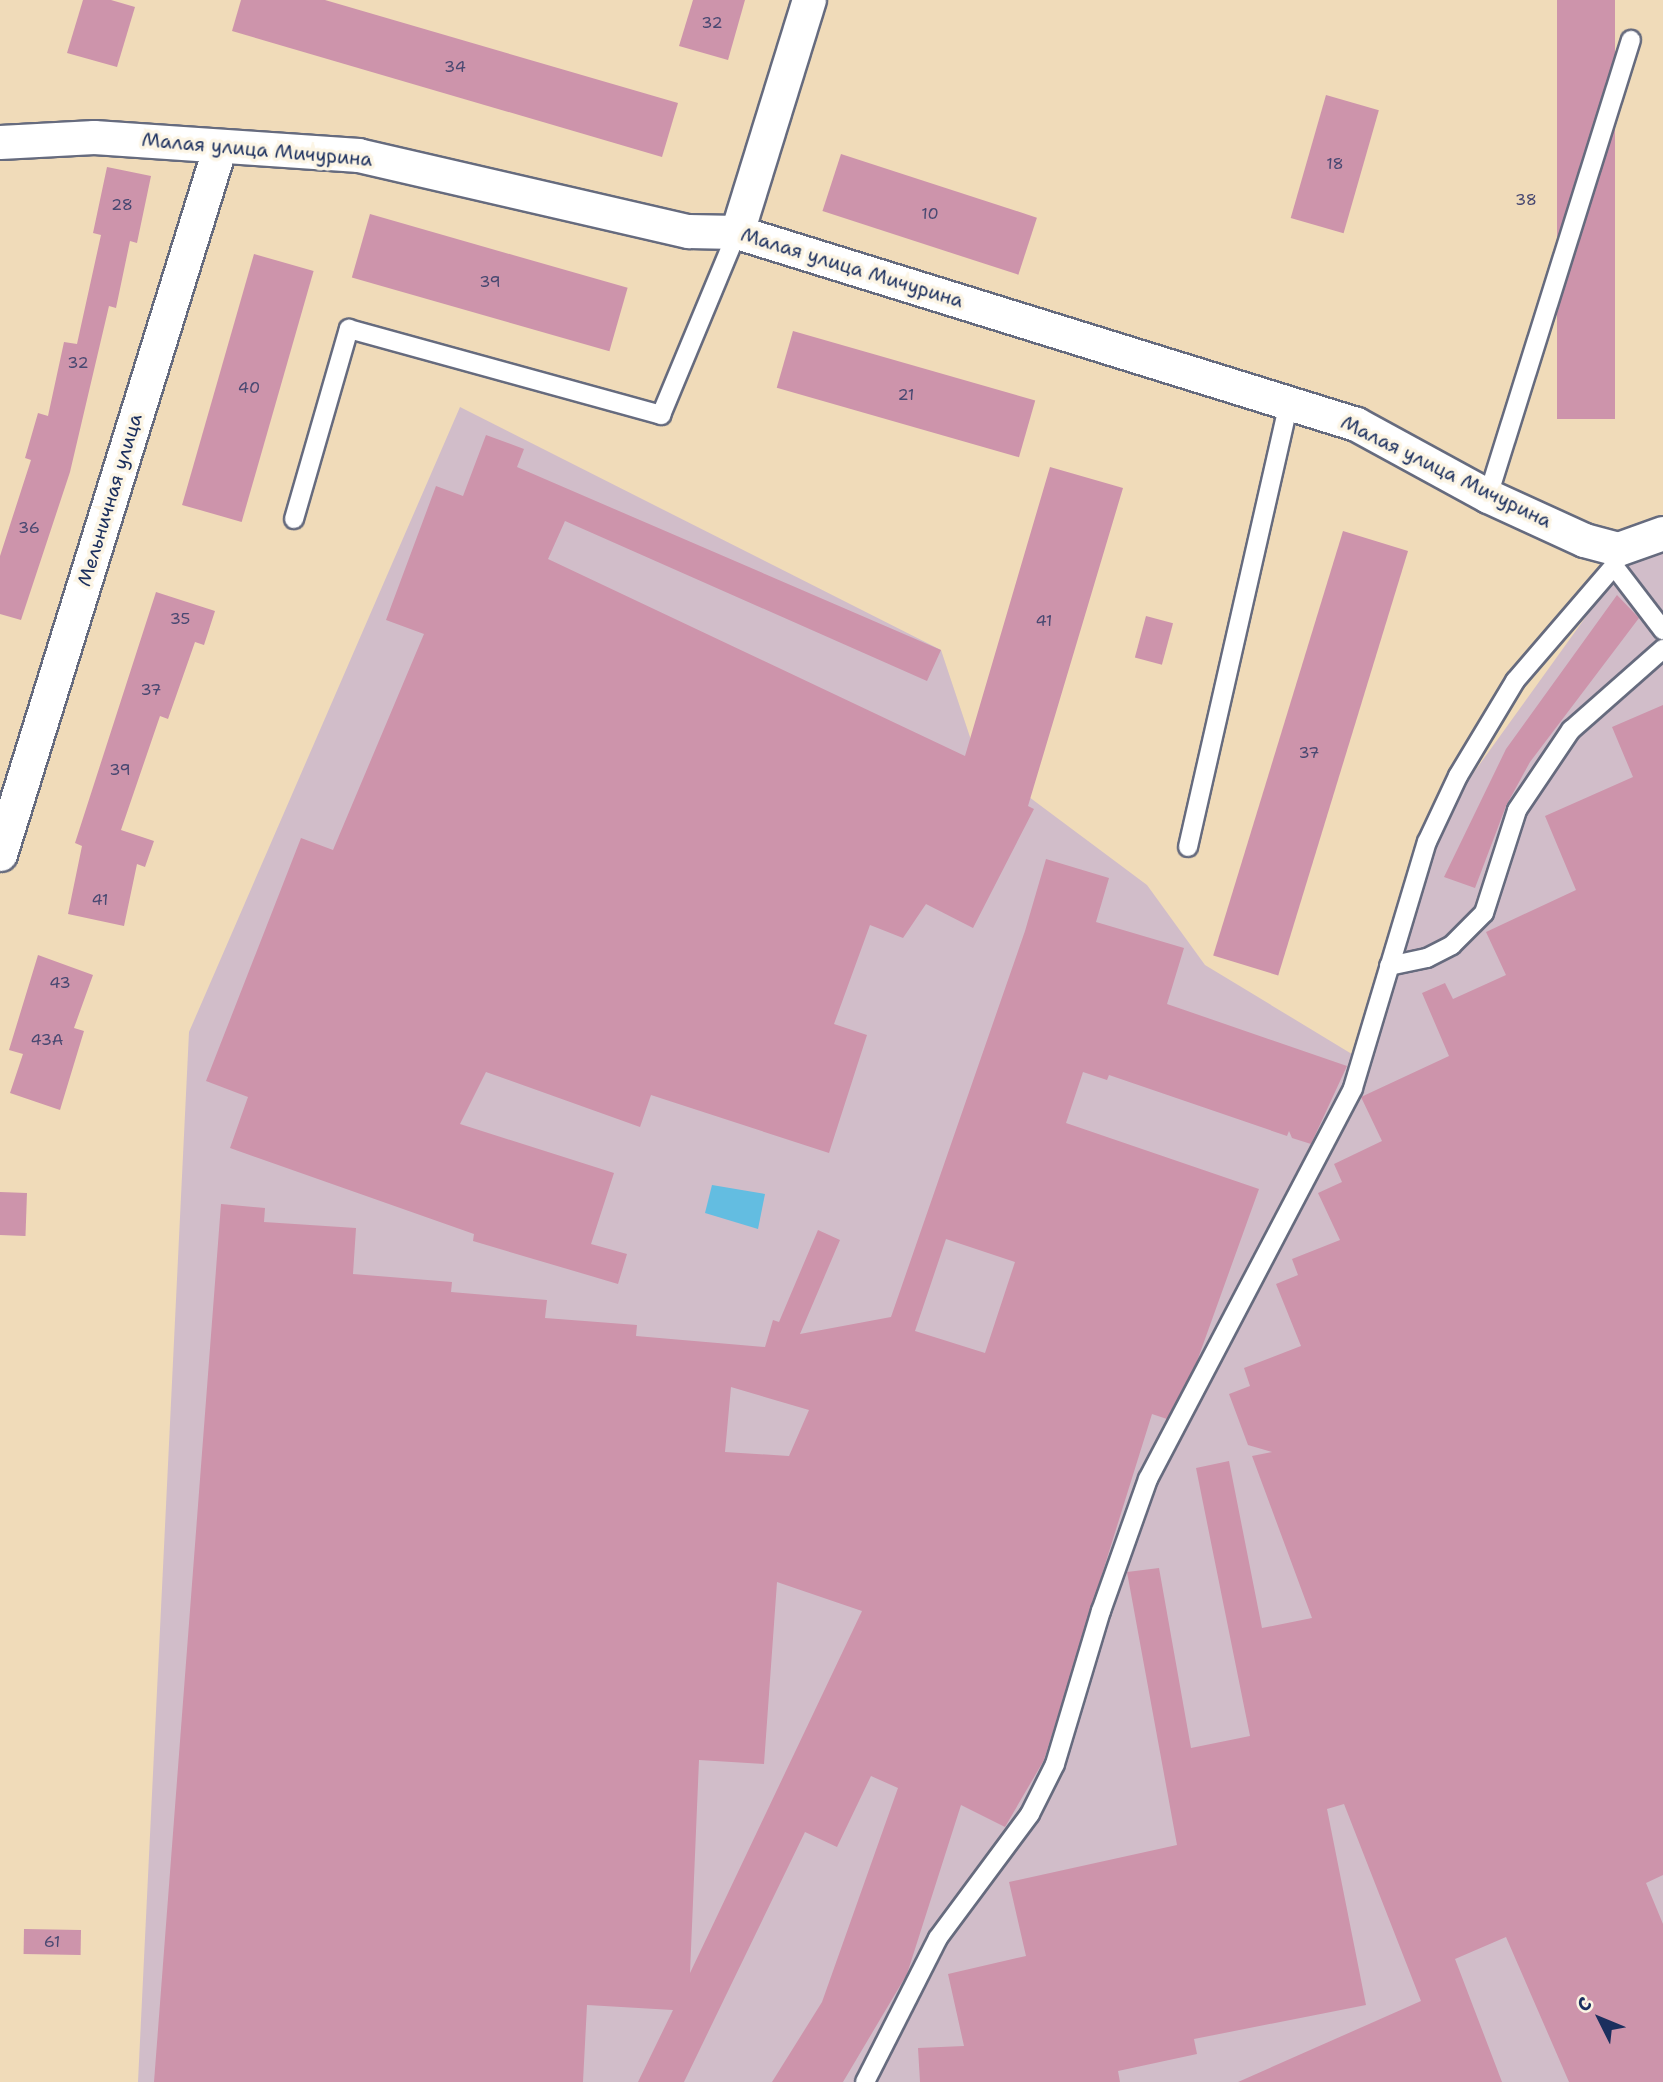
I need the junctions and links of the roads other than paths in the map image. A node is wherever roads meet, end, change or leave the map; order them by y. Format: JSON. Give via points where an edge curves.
{"nodes":[{"id":1,"x":809,"y":0,"type":"edge"},
{"id":2,"x":1632,"y":40,"type":"dead end"},
{"id":3,"x":0,"y":142,"type":"edge"},
{"id":4,"x":220,"y":146,"type":"junction"},
{"id":5,"x":737,"y":232,"type":"junction"},
{"id":6,"x":1289,"y":402,"type":"junction"},
{"id":7,"x":1489,"y":496,"type":"junction"},
{"id":8,"x":294,"y":519,"type":"dead end"},
{"id":9,"x":1663,"y":533,"type":"edge"},
{"id":10,"x":1616,"y":557,"type":"junction"},
{"id":11,"x":1663,"y":630,"type":"edge"},
{"id":12,"x":1663,"y":649,"type":"edge"},
{"id":13,"x":1188,"y":847,"type":"dead end"},
{"id":14,"x":0,"y":854,"type":"edge"},
{"id":15,"x":1390,"y":966,"type":"junction"},
{"id":16,"x":865,"y":2082,"type":"edge"}],
"edges":[{"from":1,"to":5,"type":"street"},
{"from":2,"to":7,"type":"lane"},
{"from":3,"to":4,"type":"street","name":"Малая улица Мичурина","via":[[94,137]]},
{"from":4,"to":5,"type":"street","name":"Малая улица Мичурина","via":[[358,155],[688,231]]},
{"from":4,"to":14,"type":"street","name":"Мельничная улица"},
{"from":5,"to":6,"type":"street","name":"Малая улица Мичурина"},
{"from":5,"to":8,"type":"lane","via":[[661,415],[349,329]]},
{"from":6,"to":7,"type":"street","name":"Малая улица Мичурина","via":[[1356,424]]},
{"from":6,"to":13,"type":"lane"},
{"from":7,"to":10,"type":"street","name":"Малая улица Мичурина"},
{"from":9,"to":10,"type":"street"},
{"from":10,"to":11,"type":"lane"},
{"from":10,"to":15,"type":"lane","via":[[1515,681],[1458,776],[1427,842]]},
{"from":12,"to":15,"type":"lane","via":[[1563,742],[1517,810],[1484,914],[1452,945],[1427,958]]},
{"from":15,"to":16,"type":"lane","via":[[1353,1088],[1148,1479],[1101,1611],[1055,1764],[1030,1814],[938,1938]]}]}
